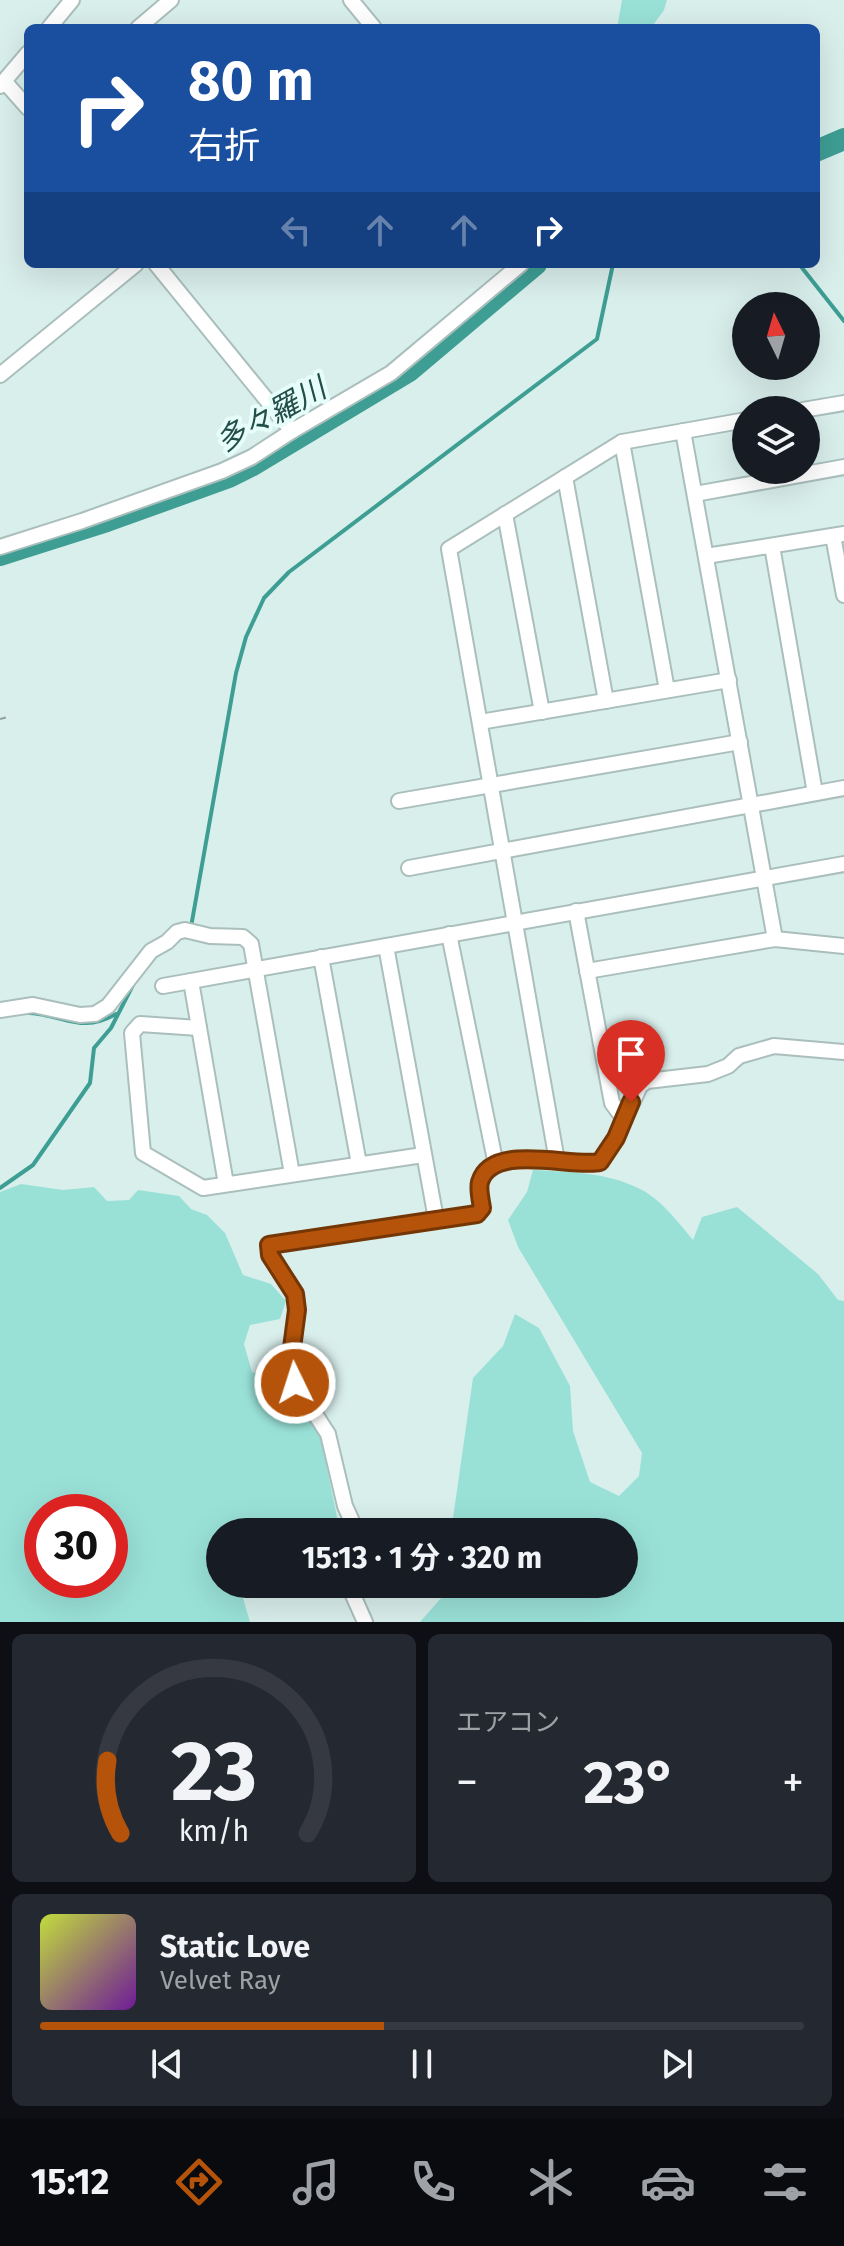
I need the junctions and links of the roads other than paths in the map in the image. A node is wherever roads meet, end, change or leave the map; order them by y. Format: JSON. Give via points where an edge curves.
{"nodes":[{"id":1,"x":72,"y":0,"type":"edge"},
{"id":2,"x":171,"y":0,"type":"edge"},
{"id":3,"x":351,"y":0,"type":"edge"},
{"id":4,"x":52,"y":24,"type":"edge"},
{"id":5,"x":143,"y":24,"type":"edge"},
{"id":6,"x":371,"y":24,"type":"edge"},
{"id":7,"x":24,"y":58,"type":"edge"},
{"id":8,"x":2,"y":83,"type":"edge"},
{"id":9,"x":24,"y":104,"type":"edge"},
{"id":10,"x":131,"y":268,"type":"edge"},
{"id":11,"x":159,"y":268,"type":"edge"},
{"id":12,"x":516,"y":268,"type":"edge"},
{"id":13,"x":0,"y":375,"type":"edge"},
{"id":14,"x":844,"y":403,"type":"edge"},
{"id":15,"x":820,"y":407,"type":"edge"},
{"id":16,"x":732,"y":422,"type":"edge"},
{"id":17,"x":292,"y":431,"type":"junction"},
{"id":18,"x":683,"y":431,"type":"junction"},
{"id":19,"x":622,"y":442,"type":"junction"},
{"id":20,"x":844,"y":467,"type":"edge"},
{"id":21,"x":565,"y":477,"type":"junction"},
{"id":22,"x":695,"y":494,"type":"junction"},
{"id":23,"x":505,"y":514,"type":"junction"},
{"id":24,"x":839,"y":535,"type":"edge"},
{"id":25,"x":772,"y":546,"type":"junction"},
{"id":26,"x":0,"y":547,"type":"edge"},
{"id":27,"x":706,"y":556,"type":"junction"},
{"id":28,"x":844,"y":595,"type":"edge"},
{"id":29,"x":729,"y":680,"type":"junction"},
{"id":30,"x":667,"y":690,"type":"junction"},
{"id":31,"x":606,"y":701,"type":"junction"},
{"id":32,"x":542,"y":712,"type":"junction"},
{"id":33,"x":480,"y":722,"type":"junction"},
{"id":34,"x":740,"y":742,"type":"junction"},
{"id":35,"x":491,"y":785,"type":"junction"},
{"id":36,"x":844,"y":788,"type":"edge"},
{"id":37,"x":815,"y":793,"type":"junction"},
{"id":38,"x":399,"y":801,"type":"dead end"},
{"id":39,"x":751,"y":805,"type":"junction"},
{"id":40,"x":502,"y":850,"type":"junction"},
{"id":41,"x":844,"y":864,"type":"edge"},
{"id":42,"x":409,"y":868,"type":"dead end"},
{"id":43,"x":764,"y":878,"type":"junction"},
{"id":44,"x":576,"y":911,"type":"junction"},
{"id":45,"x":515,"y":922,"type":"junction"},
{"id":46,"x":449,"y":934,"type":"junction"},
{"id":47,"x":775,"y":939,"type":"junction"},
{"id":48,"x":386,"y":946,"type":"junction"},
{"id":49,"x":844,"y":946,"type":"edge"},
{"id":50,"x":321,"y":957,"type":"junction"},
{"id":51,"x":256,"y":969,"type":"junction"},
{"id":52,"x":587,"y":971,"type":"junction"},
{"id":53,"x":191,"y":981,"type":"junction"},
{"id":54,"x":163,"y":986,"type":"dead end"},
{"id":55,"x":0,"y":1010,"type":"edge"},
{"id":56,"x":199,"y":1028,"type":"junction"},
{"id":57,"x":844,"y":1052,"type":"edge"},
{"id":58,"x":623,"y":1118,"type":"junction"},
{"id":59,"x":423,"y":1155,"type":"junction"},
{"id":60,"x":557,"y":1161,"type":"junction"},
{"id":61,"x":359,"y":1164,"type":"junction"},
{"id":62,"x":496,"y":1165,"type":"junction"},
{"id":63,"x":292,"y":1174,"type":"junction"},
{"id":64,"x":226,"y":1184,"type":"junction"},
{"id":65,"x":436,"y":1219,"type":"junction"},
{"id":66,"x":350,"y":1518,"type":"edge"},
{"id":67,"x":354,"y":1598,"type":"edge"},
{"id":68,"x":365,"y":1622,"type":"edge"}],
"edges":[{"from":1,"to":4,"type":"street"},
{"from":2,"to":5,"type":"street"},
{"from":3,"to":6,"type":"street"},
{"from":7,"to":8,"type":"street"},
{"from":8,"to":9,"type":"street"},
{"from":10,"to":13,"type":"street"},
{"from":11,"to":17,"type":"street"},
{"from":12,"to":17,"type":"street","via":[[391,373]]},
{"from":14,"to":15,"type":"street"},
{"from":16,"to":18,"type":"street"},
{"from":17,"to":26,"type":"street","via":[[222,471]]},
{"from":18,"to":19,"type":"street"},
{"from":18,"to":22,"type":"street"},
{"from":19,"to":21,"type":"street"},
{"from":19,"to":30,"type":"street"},
{"from":20,"to":22,"type":"street"},
{"from":21,"to":23,"type":"street"},
{"from":21,"to":31,"type":"street"},
{"from":22,"to":27,"type":"street"},
{"from":23,"to":32,"type":"street"},
{"from":23,"to":33,"type":"street","via":[[449,549]]},
{"from":24,"to":25,"type":"street"},
{"from":24,"to":28,"type":"street"},
{"from":25,"to":27,"type":"street"},
{"from":25,"to":37,"type":"street"},
{"from":27,"to":29,"type":"street"},
{"from":29,"to":30,"type":"street"},
{"from":29,"to":34,"type":"street"},
{"from":30,"to":31,"type":"street"},
{"from":31,"to":32,"type":"street"},
{"from":32,"to":33,"type":"street"},
{"from":33,"to":35,"type":"street"},
{"from":34,"to":35,"type":"street"},
{"from":34,"to":39,"type":"street"},
{"from":35,"to":38,"type":"street"},
{"from":35,"to":40,"type":"street"},
{"from":36,"to":37,"type":"street"},
{"from":37,"to":39,"type":"street"},
{"from":39,"to":40,"type":"street"},
{"from":39,"to":43,"type":"street"},
{"from":40,"to":42,"type":"street"},
{"from":40,"to":45,"type":"street"},
{"from":41,"to":43,"type":"street"},
{"from":43,"to":44,"type":"street"},
{"from":43,"to":47,"type":"street"},
{"from":44,"to":45,"type":"street"},
{"from":44,"to":52,"type":"street"},
{"from":45,"to":46,"type":"street"},
{"from":45,"to":60,"type":"street"},
{"from":46,"to":48,"type":"street"},
{"from":46,"to":62,"type":"street"},
{"from":47,"to":49,"type":"street"},
{"from":47,"to":52,"type":"street"},
{"from":48,"to":50,"type":"street"},
{"from":48,"to":59,"type":"street"},
{"from":50,"to":51,"type":"street"},
{"from":50,"to":61,"type":"street"},
{"from":51,"to":53,"type":"street"},
{"from":51,"to":55,"type":"street","via":[[251,944],[243,937],[177,932],[151,951],[108,1006],[95,1014],[33,1005]]},
{"from":51,"to":63,"type":"street"},
{"from":52,"to":58,"type":"street","via":[[612,1103]]},
{"from":53,"to":54,"type":"street"},
{"from":53,"to":56,"type":"street"},
{"from":56,"to":64,"type":"street"},
{"from":56,"to":64,"type":"street","via":[[140,1024],[132,1033],[143,1153],[203,1188]]},
{"from":57,"to":58,"type":"street","via":[[774,1046],[739,1056],[708,1074],[655,1078],[640,1086]]},
{"from":58,"to":60,"type":"street","via":[[600,1162]]},
{"from":59,"to":61,"type":"street"},
{"from":59,"to":65,"type":"street"},
{"from":60,"to":62,"type":"street","via":[[534,1158]]},
{"from":61,"to":63,"type":"street"},
{"from":62,"to":65,"type":"street","via":[[480,1182],[482,1208],[477,1214]]},
{"from":63,"to":64,"type":"street"},
{"from":65,"to":66,"type":"street","via":[[269,1245],[295,1294],[290,1363],[295,1383],[328,1434]]},
{"from":67,"to":68,"type":"street"}]}
